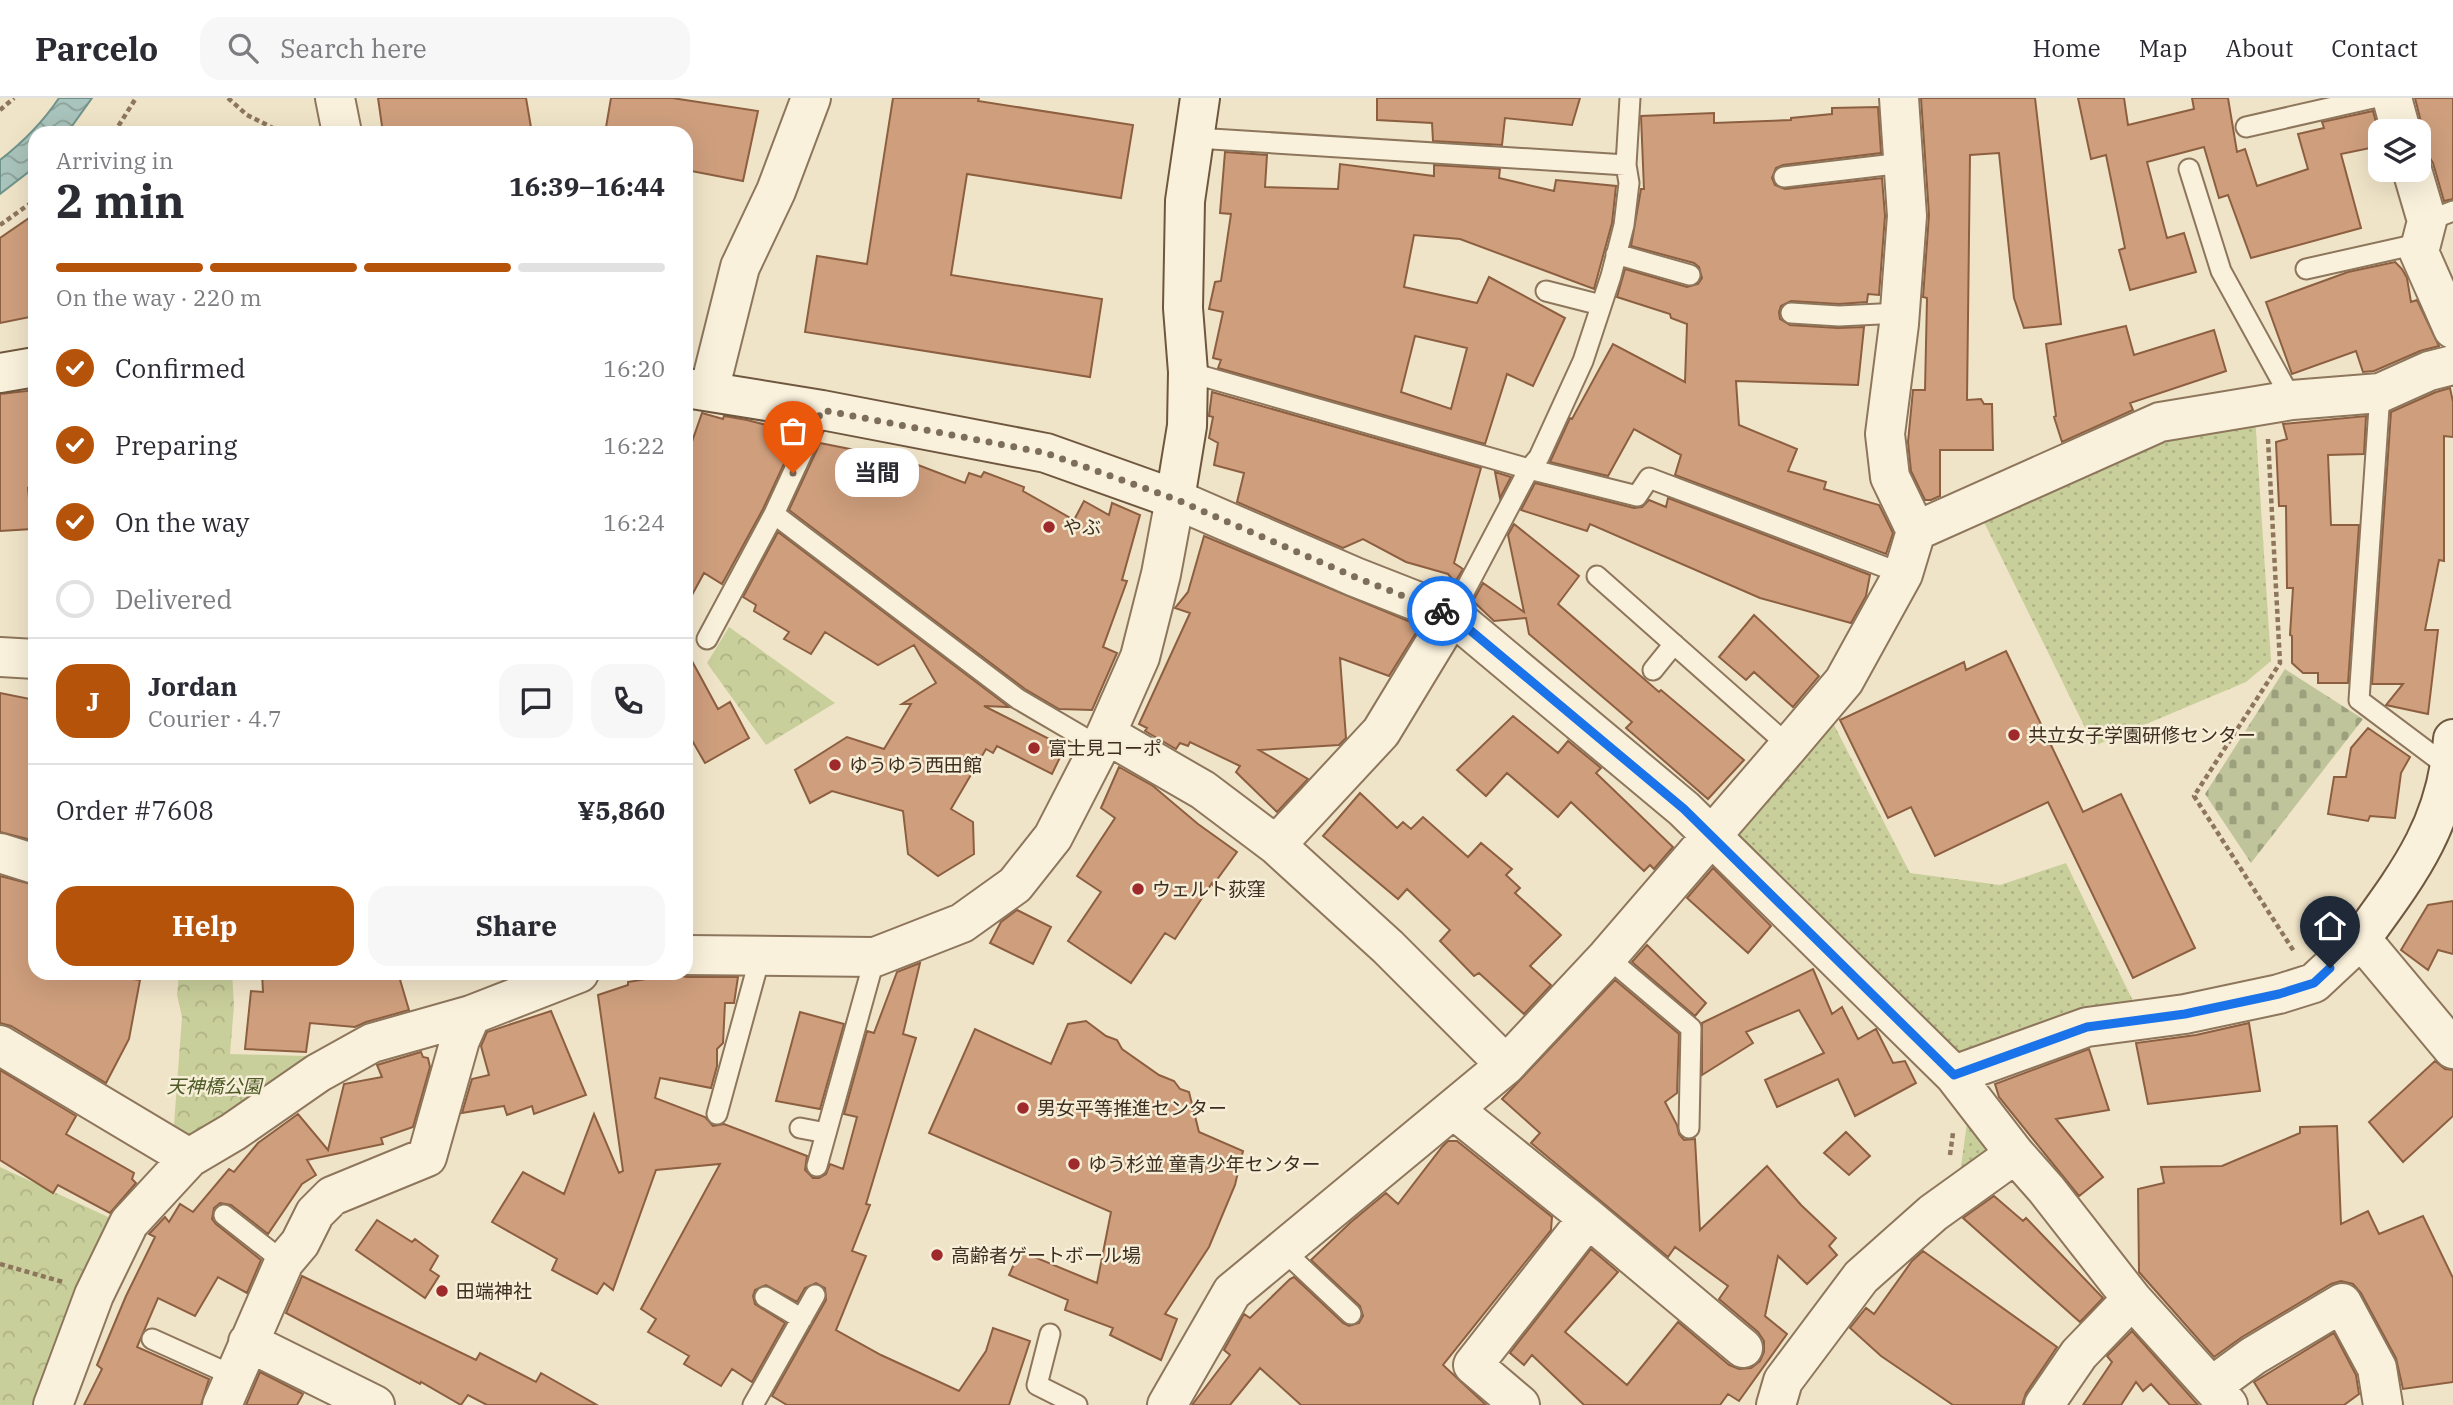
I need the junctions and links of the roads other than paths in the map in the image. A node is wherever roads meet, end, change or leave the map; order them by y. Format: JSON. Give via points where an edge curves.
{"nodes":[{"id":1,"x":335,"y":98,"type":"edge"},
{"id":2,"x":811,"y":98,"type":"edge"},
{"id":3,"x":1200,"y":98,"type":"edge"},
{"id":4,"x":1630,"y":98,"type":"edge"},
{"id":5,"x":1899,"y":98,"type":"edge"},
{"id":6,"x":2373,"y":98,"type":"edge"},
{"id":7,"x":2392,"y":98,"type":"edge"},
{"id":8,"x":2398,"y":119,"type":"edge"},
{"id":9,"x":341,"y":126,"type":"edge"},
{"id":10,"x":2246,"y":127,"type":"dead end"},
{"id":11,"x":1196,"y":138,"type":"junction"},
{"id":12,"x":1903,"y":163,"type":"junction"},
{"id":13,"x":1626,"y":165,"type":"junction"},
{"id":14,"x":2189,"y":169,"type":"dead end"},
{"id":15,"x":1784,"y":177,"type":"dead end"},
{"id":16,"x":2417,"y":182,"type":"edge"},
{"id":17,"x":2434,"y":225,"type":"edge"},
{"id":18,"x":1616,"y":254,"type":"junction"},
{"id":19,"x":2305,"y":269,"type":"dead end"},
{"id":20,"x":1690,"y":275,"type":"dead end"},
{"id":21,"x":1546,"y":291,"type":"dead end"},
{"id":22,"x":1601,"y":305,"type":"junction"},
{"id":23,"x":1791,"y":313,"type":"dead end"},
{"id":24,"x":1900,"y":313,"type":"junction"},
{"id":25,"x":2453,"y":329,"type":"edge"},
{"id":26,"x":2453,"y":365,"type":"edge"},
{"id":27,"x":28,"y":368,"type":"edge"},
{"id":28,"x":1188,"y":372,"type":"junction"},
{"id":29,"x":0,"y":373,"type":"edge"},
{"id":30,"x":697,"y":389,"type":"edge"},
{"id":31,"x":2380,"y":393,"type":"junction"},
{"id":32,"x":2278,"y":402,"type":"junction"},
{"id":33,"x":822,"y":410,"type":"junction"},
{"id":34,"x":1529,"y":469,"type":"junction"},
{"id":35,"x":1175,"y":499,"type":"junction"},
{"id":36,"x":774,"y":514,"type":"junction"},
{"id":37,"x":1916,"y":531,"type":"junction"},
{"id":38,"x":1903,"y":574,"type":"junction"},
{"id":39,"x":1597,"y":576,"type":"dead end"},
{"id":40,"x":1452,"y":615,"type":"junction"},
{"id":41,"x":707,"y":639,"type":"dead end"},
{"id":42,"x":1674,"y":644,"type":"junction"},
{"id":43,"x":0,"y":657,"type":"edge"},
{"id":44,"x":28,"y":659,"type":"edge"},
{"id":45,"x":1653,"y":670,"type":"dead end"},
{"id":46,"x":1103,"y":741,"type":"junction"},
{"id":47,"x":1789,"y":746,"type":"junction"},
{"id":48,"x":2452,"y":754,"type":"edge"},
{"id":49,"x":1710,"y":835,"type":"junction"},
{"id":50,"x":1276,"y":845,"type":"junction"},
{"id":51,"x":0,"y":853,"type":"edge"},
{"id":52,"x":28,"y":862,"type":"edge"},
{"id":53,"x":2361,"y":939,"type":"junction"},
{"id":54,"x":693,"y":954,"type":"edge"},
{"id":55,"x":760,"y":957,"type":"junction"},
{"id":56,"x":875,"y":957,"type":"junction"},
{"id":57,"x":1607,"y":957,"type":"junction"},
{"id":58,"x":561,"y":980,"type":"edge"},
{"id":59,"x":471,"y":1015,"type":"junction"},
{"id":60,"x":0,"y":1045,"type":"edge"},
{"id":61,"x":2453,"y":1049,"type":"edge"},
{"id":62,"x":1506,"y":1065,"type":"junction"},
{"id":63,"x":1954,"y":1075,"type":"junction"},
{"id":64,"x":1452,"y":1109,"type":"junction"},
{"id":65,"x":717,"y":1114,"type":"dead end"},
{"id":66,"x":800,"y":1128,"type":"dead end"},
{"id":67,"x":1689,"y":1128,"type":"dead end"},
{"id":68,"x":826,"y":1133,"type":"junction"},
{"id":69,"x":2015,"y":1154,"type":"junction"},
{"id":70,"x":189,"y":1158,"type":"junction"},
{"id":71,"x":817,"y":1166,"type":"dead end"},
{"id":72,"x":224,"y":1215,"type":"dead end"},
{"id":73,"x":1588,"y":1218,"type":"junction"},
{"id":74,"x":1283,"y":1250,"type":"junction"},
{"id":75,"x":284,"y":1262,"type":"junction"},
{"id":76,"x":815,"y":1295,"type":"dead end"},
{"id":77,"x":765,"y":1297,"type":"dead end"},
{"id":78,"x":2132,"y":1299,"type":"junction"},
{"id":79,"x":1351,"y":1314,"type":"dead end"},
{"id":80,"x":802,"y":1319,"type":"junction"},
{"id":81,"x":1050,"y":1334,"type":"dead end"},
{"id":82,"x":152,"y":1339,"type":"dead end"},
{"id":83,"x":1743,"y":1348,"type":"dead end"},
{"id":84,"x":235,"y":1374,"type":"edge"},
{"id":85,"x":333,"y":1395,"type":"edge"},
{"id":86,"x":2220,"y":1396,"type":"edge"},
{"id":87,"x":53,"y":1405,"type":"edge"},
{"id":88,"x":375,"y":1405,"type":"edge"},
{"id":89,"x":753,"y":1405,"type":"edge"},
{"id":90,"x":1077,"y":1405,"type":"edge"},
{"id":91,"x":1167,"y":1405,"type":"edge"},
{"id":92,"x":1520,"y":1405,"type":"edge"},
{"id":93,"x":1776,"y":1405,"type":"edge"},
{"id":94,"x":2044,"y":1405,"type":"edge"},
{"id":95,"x":2383,"y":1405,"type":"edge"}],
"edges":[{"from":1,"to":9,"type":"street"},
{"from":2,"to":30,"type":"street","via":[[776,191],[740,267]]},
{"from":3,"to":11,"type":"street"},
{"from":4,"to":13,"type":"lane"},
{"from":5,"to":12,"type":"street"},
{"from":6,"to":10,"type":"lane"},
{"from":7,"to":8,"type":"street"},
{"from":11,"to":13,"type":"lane"},
{"from":11,"to":28,"type":"street","via":[[1185,201],[1183,308]]},
{"from":12,"to":15,"type":"lane"},
{"from":12,"to":24,"type":"street","via":[[1907,216]]},
{"from":13,"to":18,"type":"lane","via":[[1629,184]]},
{"from":14,"to":32,"type":"lane","via":[[2221,271]]},
{"from":16,"to":17,"type":"street"},
{"from":17,"to":19,"type":"lane"},
{"from":17,"to":25,"type":"street","via":[[2420,252]]},
{"from":18,"to":20,"type":"lane"},
{"from":18,"to":22,"type":"lane"},
{"from":21,"to":22,"type":"lane"},
{"from":22,"to":34,"type":"lane","via":[[1583,361],[1539,457]]},
{"from":23,"to":24,"type":"lane"},
{"from":24,"to":37,"type":"street","via":[[1885,434],[1890,477]]},
{"from":26,"to":31,"type":"street"},
{"from":27,"to":29,"type":"street"},
{"from":28,"to":34,"type":"lane"},
{"from":28,"to":35,"type":"street","via":[[1187,426]]},
{"from":30,"to":33,"type":"street"},
{"from":31,"to":32,"type":"street"},
{"from":31,"to":48,"type":"lane","via":[[2359,700]]},
{"from":32,"to":37,"type":"street","via":[[2160,422]]},
{"from":33,"to":35,"type":"street","via":[[1046,453]]},
{"from":33,"to":36,"type":"lane"},
{"from":34,"to":38,"type":"lane","via":[[1636,496],[1649,478]]},
{"from":34,"to":40,"type":"lane"},
{"from":35,"to":40,"type":"street"},
{"from":35,"to":46,"type":"street","via":[[1140,657]]},
{"from":36,"to":41,"type":"lane"},
{"from":36,"to":46,"type":"lane","via":[[1018,699]]},
{"from":37,"to":38,"type":"street"},
{"from":38,"to":47,"type":"street","via":[[1844,681]]},
{"from":39,"to":42,"type":"lane"},
{"from":40,"to":49,"type":"street"},
{"from":40,"to":50,"type":"street","via":[[1381,732]]},
{"from":42,"to":45,"type":"lane"},
{"from":42,"to":47,"type":"lane"},
{"from":43,"to":44,"type":"street"},
{"from":46,"to":50,"type":"street","via":[[1203,790]]},
{"from":46,"to":56,"type":"street","via":[[1053,837],[1015,885],[962,923]]},
{"from":47,"to":49,"type":"street"},
{"from":48,"to":53,"type":"street","via":[[2440,811],[2410,872]]},
{"from":49,"to":57,"type":"street"},
{"from":49,"to":63,"type":"street"},
{"from":50,"to":62,"type":"street","via":[[1388,947]]},
{"from":51,"to":52,"type":"street"},
{"from":53,"to":61,"type":"street"},
{"from":53,"to":63,"type":"street","via":[[2314,983],[2185,1014],[2087,1027]]},
{"from":54,"to":55,"type":"street"},
{"from":55,"to":56,"type":"street"},
{"from":55,"to":65,"type":"lane"},
{"from":56,"to":68,"type":"lane"},
{"from":57,"to":62,"type":"street"},
{"from":57,"to":67,"type":"lane","via":[[1690,1028]]},
{"from":58,"to":59,"type":"street"},
{"from":59,"to":70,"type":"street","via":[[372,1043]]},
{"from":59,"to":75,"type":"street","via":[[427,1157],[332,1196],[315,1213]]},
{"from":60,"to":70,"type":"street"},
{"from":62,"to":64,"type":"street"},
{"from":63,"to":69,"type":"street"},
{"from":64,"to":73,"type":"street"},
{"from":64,"to":74,"type":"street"},
{"from":66,"to":68,"type":"lane"},
{"from":68,"to":71,"type":"lane"},
{"from":69,"to":78,"type":"street"},
{"from":69,"to":93,"type":"street","via":[[1933,1213],[1861,1277],[1783,1381]]},
{"from":70,"to":87,"type":"street","via":[[130,1223],[94,1295]]},
{"from":72,"to":75,"type":"lane"},
{"from":73,"to":83,"type":"street"},
{"from":73,"to":92,"type":"street","via":[[1474,1365]]},
{"from":74,"to":79,"type":"lane"},
{"from":74,"to":91,"type":"street","via":[[1232,1292]]},
{"from":75,"to":84,"type":"street"},
{"from":76,"to":80,"type":"lane"},
{"from":77,"to":80,"type":"lane"},
{"from":78,"to":86,"type":"street"},
{"from":78,"to":94,"type":"street","via":[[2079,1354]]},
{"from":80,"to":89,"type":"lane"},
{"from":81,"to":90,"type":"lane","via":[[1037,1385]]},
{"from":82,"to":84,"type":"lane"},
{"from":84,"to":85,"type":"street"},
{"from":85,"to":88,"type":"street"},
{"from":86,"to":95,"type":"street","via":[[2253,1356],[2342,1303],[2377,1368]]}]}
